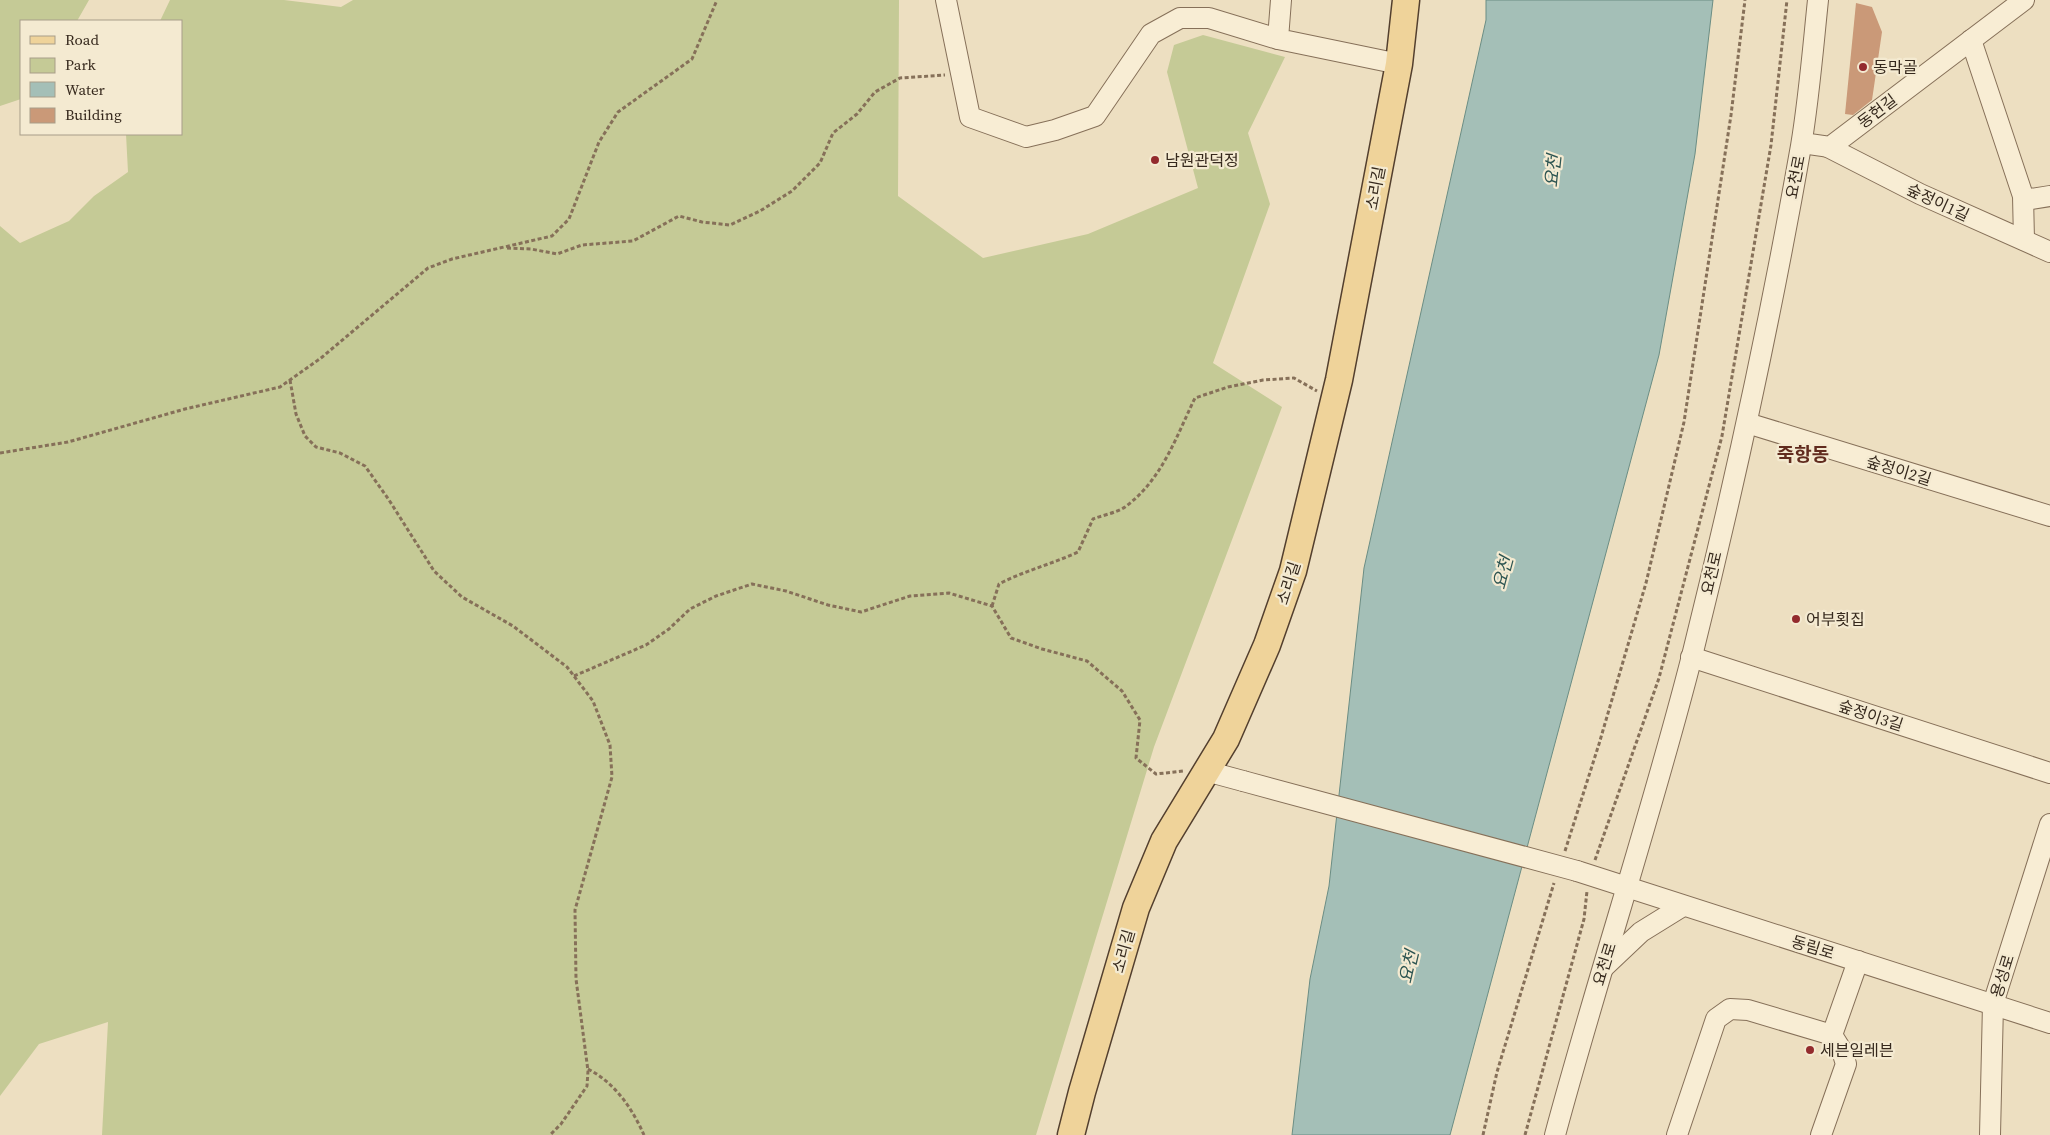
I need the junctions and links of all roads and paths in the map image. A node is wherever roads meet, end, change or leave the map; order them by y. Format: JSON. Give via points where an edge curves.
{"nodes":[{"id":1,"x":717,"y":0,"type":"edge"},
{"id":2,"x":946,"y":0,"type":"edge"},
{"id":3,"x":1281,"y":0,"type":"edge"},
{"id":4,"x":1406,"y":0,"type":"edge"},
{"id":5,"x":1745,"y":0,"type":"edge"},
{"id":6,"x":1787,"y":0,"type":"edge"},
{"id":7,"x":1818,"y":0,"type":"edge"},
{"id":8,"x":2024,"y":0,"type":"edge"},
{"id":9,"x":1278,"y":39,"type":"junction"},
{"id":10,"x":1971,"y":40,"type":"junction"},
{"id":11,"x":1399,"y":64,"type":"junction"},
{"id":12,"x":961,"y":74,"type":"junction"},
{"id":13,"x":1802,"y":143,"type":"junction"},
{"id":14,"x":1828,"y":147,"type":"junction"},
{"id":15,"x":2050,"y":196,"type":"edge"},
{"id":16,"x":2024,"y":200,"type":"junction"},
{"id":17,"x":2024,"y":240,"type":"junction"},
{"id":18,"x":504,"y":247,"type":"junction"},
{"id":19,"x":2050,"y":252,"type":"edge"},
{"id":20,"x":290,"y":380,"type":"junction"},
{"id":21,"x":1336,"y":393,"type":"junction"},
{"id":22,"x":1747,"y":423,"type":"junction"},
{"id":23,"x":0,"y":453,"type":"edge"},
{"id":24,"x":2050,"y":516,"type":"edge"},
{"id":25,"x":992,"y":606,"type":"junction"},
{"id":26,"x":1691,"y":657,"type":"junction"},
{"id":27,"x":574,"y":676,"type":"junction"},
{"id":28,"x":1206,"y":771,"type":"junction"},
{"id":29,"x":2050,"y":773,"type":"edge"},
{"id":30,"x":2050,"y":824,"type":"edge"},
{"id":31,"x":1564,"y":855,"type":"dead end"},
{"id":32,"x":1583,"y":874,"type":"junction"},
{"id":33,"x":1555,"y":882,"type":"dead end"},
{"id":34,"x":1628,"y":888,"type":"junction"},
{"id":35,"x":1683,"y":906,"type":"junction"},
{"id":36,"x":1858,"y":961,"type":"junction"},
{"id":37,"x":1602,"y":969,"type":"junction"},
{"id":38,"x":1993,"y":1004,"type":"junction"},
{"id":39,"x":2050,"y":1023,"type":"edge"},
{"id":40,"x":1832,"y":1036,"type":"junction"},
{"id":41,"x":588,"y":1069,"type":"junction"},
{"id":42,"x":550,"y":1135,"type":"edge"},
{"id":43,"x":644,"y":1135,"type":"edge"},
{"id":44,"x":1071,"y":1135,"type":"edge"},
{"id":45,"x":1483,"y":1135,"type":"edge"},
{"id":46,"x":1525,"y":1135,"type":"edge"},
{"id":47,"x":1555,"y":1135,"type":"edge"},
{"id":48,"x":1676,"y":1135,"type":"edge"},
{"id":49,"x":1821,"y":1135,"type":"edge"},
{"id":50,"x":1990,"y":1135,"type":"edge"}],
"edges":[{"from":1,"to":18,"type":"path","via":[[692,59],[618,112],[599,142],[569,219],[552,236]]},
{"from":2,"to":12,"type":"street"},
{"from":3,"to":9,"type":"street"},
{"from":4,"to":11,"type":"main road","name":"소리길"},
{"from":5,"to":31,"type":"path","via":[[1731,115],[1684,422],[1646,583]]},
{"from":6,"to":32,"type":"path","via":[[1771,145],[1722,436],[1659,678]]},
{"from":7,"to":13,"type":"street","name":"요천로"},
{"from":8,"to":10,"type":"street","name":"동헌길"},
{"from":9,"to":11,"type":"street"},
{"from":9,"to":12,"type":"street","via":[[1209,18],[1180,18],[1151,34],[1095,116],[1026,137],[970,118]]},
{"from":10,"to":14,"type":"street","name":"동헌길"},
{"from":10,"to":16,"type":"street"},
{"from":11,"to":21,"type":"main road","name":"소리길"},
{"from":12,"to":18,"type":"path","via":[[900,78],[874,92],[857,114],[833,133],[820,163],[792,190],[730,226],[679,216],[633,241],[582,244],[556,254]]},
{"from":13,"to":14,"type":"street"},
{"from":13,"to":22,"type":"street","name":"요천로"},
{"from":14,"to":17,"type":"street","name":"숲정이1길","via":[[1920,194]]},
{"from":15,"to":16,"type":"street"},
{"from":16,"to":17,"type":"street"},
{"from":17,"to":19,"type":"street","name":"숲정이1길"},
{"from":18,"to":20,"type":"path","via":[[428,268]]},
{"from":20,"to":23,"type":"path","via":[[280,387],[68,442]]},
{"from":20,"to":27,"type":"path","via":[[296,414],[305,436],[316,446],[340,452],[365,466],[434,571],[462,597],[513,626]]},
{"from":21,"to":25,"type":"path","via":[[1320,393],[1294,378],[1262,380],[1195,398],[1171,452],[1149,484],[1124,508],[1092,519],[1078,552],[1050,565],[1020,572],[999,584]]},
{"from":21,"to":28,"type":"main road","name":"소리길","via":[[1293,571],[1246,697]]},
{"from":22,"to":24,"type":"street","name":"숲정이2길"},
{"from":22,"to":26,"type":"street","name":"요천로"},
{"from":25,"to":27,"type":"path","via":[[949,593],[910,596],[861,612],[752,584],[690,609],[646,645]]},
{"from":25,"to":28,"type":"path","via":[[1011,638],[1087,661],[1122,691],[1140,720],[1136,758],[1156,774]]},
{"from":26,"to":29,"type":"street","name":"숲정이3길"},
{"from":26,"to":34,"type":"street","name":"요천로"},
{"from":27,"to":41,"type":"path","via":[[593,701],[610,745],[612,777],[575,910],[576,979]]},
{"from":28,"to":32,"type":"street","name":"동림로","bridge":true},
{"from":28,"to":44,"type":"main road","name":"소리길","via":[[1164,841],[1136,908]]},
{"from":30,"to":38,"type":"street","name":"용성로"},
{"from":32,"to":34,"type":"street","name":"동림로"},
{"from":32,"to":46,"type":"path","via":[[1584,919]]},
{"from":33,"to":45,"type":"path","via":[[1497,1072]]},
{"from":34,"to":35,"type":"street","name":"동림로"},
{"from":34,"to":37,"type":"street","name":"요천로"},
{"from":35,"to":36,"type":"street","name":"동림로"},
{"from":35,"to":37,"type":"street","via":[[1641,932]]},
{"from":36,"to":38,"type":"street","name":"동림로"},
{"from":36,"to":40,"type":"street"},
{"from":37,"to":47,"type":"street","name":"요천로"},
{"from":38,"to":39,"type":"street","name":"동림로"},
{"from":38,"to":50,"type":"street","name":"용성로"},
{"from":40,"to":48,"type":"street","via":[[1748,1010],[1730,1009],[1716,1020]]},
{"from":40,"to":49,"type":"street","via":[[1846,1064]]},
{"from":41,"to":42,"type":"path","via":[[587,1086]]},
{"from":41,"to":43,"type":"path","via":[[619,1093]]}]}
